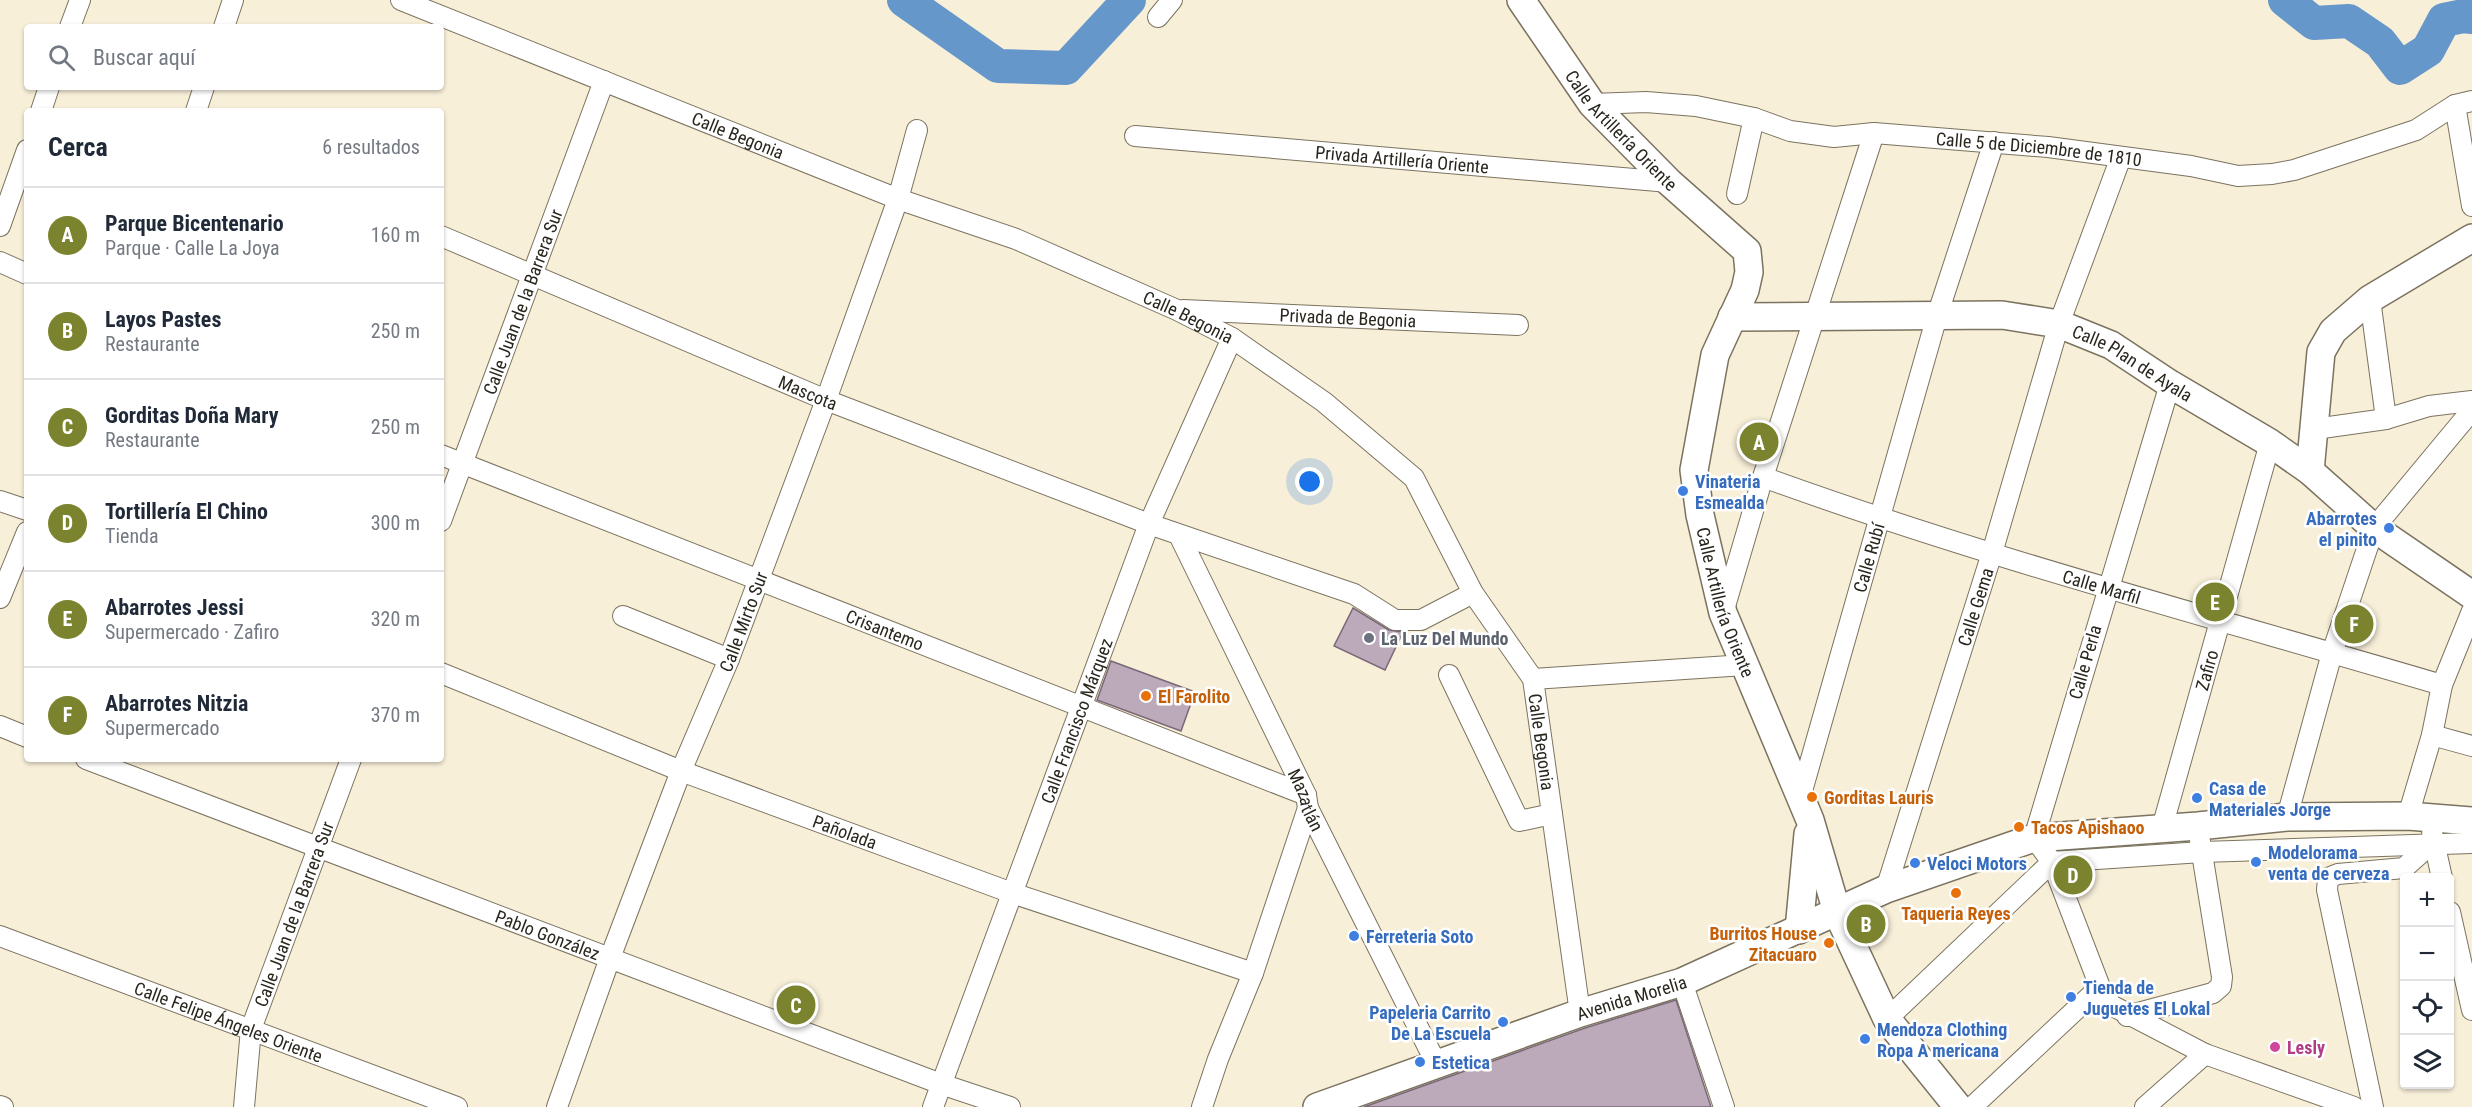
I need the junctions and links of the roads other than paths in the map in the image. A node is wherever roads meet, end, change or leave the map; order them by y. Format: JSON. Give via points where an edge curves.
{"nodes":[{"id":1,"x":80,"y":0,"type":"edge"},
{"id":2,"x":233,"y":0,"type":"edge"},
{"id":3,"x":401,"y":0,"type":"edge"},
{"id":4,"x":1172,"y":0,"type":"edge"},
{"id":5,"x":1530,"y":3,"type":"edge"},
{"id":6,"x":1158,"y":16,"type":"dead end"},
{"id":7,"x":71,"y":24,"type":"edge"},
{"id":8,"x":225,"y":24,"type":"edge"},
{"id":9,"x":604,"y":81,"type":"junction"},
{"id":10,"x":48,"y":90,"type":"edge"},
{"id":11,"x":203,"y":90,"type":"edge"},
{"id":12,"x":2464,"y":103,"type":"edge"},
{"id":13,"x":1592,"y":104,"type":"junction"},
{"id":14,"x":42,"y":108,"type":"edge"},
{"id":15,"x":196,"y":108,"type":"edge"},
{"id":16,"x":1754,"y":118,"type":"junction"},
{"id":17,"x":917,"y":130,"type":"dead end"},
{"id":18,"x":1874,"y":133,"type":"junction"},
{"id":19,"x":1135,"y":136,"type":"dead end"},
{"id":20,"x":1994,"y":142,"type":"junction"},
{"id":21,"x":2121,"y":157,"type":"junction"},
{"id":22,"x":24,"y":158,"type":"edge"},
{"id":23,"x":1669,"y":182,"type":"junction"},
{"id":24,"x":1737,"y":195,"type":"dead end"},
{"id":25,"x":898,"y":199,"type":"junction"},
{"id":26,"x":2472,"y":206,"type":"edge"},
{"id":27,"x":0,"y":226,"type":"edge"},
{"id":28,"x":444,"y":237,"type":"edge"},
{"id":29,"x":2472,"y":238,"type":"edge"},
{"id":30,"x":0,"y":262,"type":"edge"},
{"id":31,"x":24,"y":273,"type":"edge"},
{"id":32,"x":534,"y":274,"type":"junction"},
{"id":33,"x":2370,"y":298,"type":"junction"},
{"id":34,"x":1178,"y":310,"type":"junction"},
{"id":35,"x":1937,"y":316,"type":"junction"},
{"id":36,"x":1731,"y":317,"type":"junction"},
{"id":37,"x":1816,"y":318,"type":"junction"},
{"id":38,"x":2059,"y":324,"type":"junction"},
{"id":39,"x":1518,"y":325,"type":"dead end"},
{"id":40,"x":1232,"y":338,"type":"junction"},
{"id":41,"x":2170,"y":384,"type":"junction"},
{"id":42,"x":826,"y":400,"type":"junction"},
{"id":43,"x":2472,"y":401,"type":"edge"},
{"id":44,"x":2472,"y":410,"type":"edge"},
{"id":45,"x":2386,"y":418,"type":"junction"},
{"id":46,"x":2315,"y":429,"type":"junction"},
{"id":47,"x":2270,"y":443,"type":"junction"},
{"id":48,"x":444,"y":455,"type":"edge"},
{"id":49,"x":463,"y":464,"type":"junction"},
{"id":50,"x":2310,"y":471,"type":"junction"},
{"id":51,"x":1764,"y":477,"type":"junction"},
{"id":52,"x":0,"y":501,"type":"edge"},
{"id":53,"x":24,"y":509,"type":"edge"},
{"id":54,"x":444,"y":513,"type":"edge"},
{"id":55,"x":1878,"y":519,"type":"junction"},
{"id":56,"x":1149,"y":524,"type":"junction"},
{"id":57,"x":2374,"y":528,"type":"junction"},
{"id":58,"x":1179,"y":534,"type":"junction"},
{"id":59,"x":24,"y":539,"type":"edge"},
{"id":60,"x":1992,"y":553,"type":"junction"},
{"id":61,"x":757,"y":580,"type":"junction"},
{"id":62,"x":2106,"y":589,"type":"junction"},
{"id":63,"x":1473,"y":593,"type":"junction"},
{"id":64,"x":2472,"y":595,"type":"edge"},
{"id":65,"x":0,"y":598,"type":"edge"},
{"id":66,"x":2472,"y":611,"type":"edge"},
{"id":67,"x":1724,"y":613,"type":"junction"},
{"id":68,"x":623,"y":616,"type":"dead end"},
{"id":69,"x":2219,"y":619,"type":"junction"},
{"id":70,"x":2332,"y":653,"type":"junction"},
{"id":71,"x":729,"y":659,"type":"junction"},
{"id":72,"x":1745,"y":665,"type":"junction"},
{"id":73,"x":444,"y":674,"type":"edge"},
{"id":74,"x":1449,"y":675,"type":"dead end"},
{"id":75,"x":1533,"y":680,"type":"junction"},
{"id":76,"x":2442,"y":685,"type":"junction"},
{"id":77,"x":1079,"y":708,"type":"junction"},
{"id":78,"x":0,"y":726,"type":"edge"},
{"id":79,"x":24,"y":735,"type":"edge"},
{"id":80,"x":2432,"y":735,"type":"junction"},
{"id":81,"x":2472,"y":746,"type":"edge"},
{"id":82,"x":94,"y":762,"type":"edge"},
{"id":83,"x":350,"y":762,"type":"edge"},
{"id":84,"x":681,"y":771,"type":"junction"},
{"id":85,"x":1307,"y":802,"type":"junction"},
{"id":86,"x":1805,"y":809,"type":"junction"},
{"id":87,"x":1552,"y":814,"type":"junction"},
{"id":88,"x":2286,"y":817,"type":"junction"},
{"id":89,"x":2472,"y":821,"type":"edge"},
{"id":90,"x":2424,"y":826,"type":"junction"},
{"id":91,"x":2162,"y":828,"type":"junction"},
{"id":92,"x":2034,"y":838,"type":"junction"},
{"id":93,"x":2200,"y":839,"type":"junction"},
{"id":94,"x":2472,"y":843,"type":"edge"},
{"id":95,"x":319,"y":847,"type":"junction"},
{"id":96,"x":2052,"y":862,"type":"junction"},
{"id":97,"x":2440,"y":873,"type":"edge"},
{"id":98,"x":1886,"y":889,"type":"junction"},
{"id":99,"x":1012,"y":893,"type":"junction"},
{"id":100,"x":1838,"y":912,"type":"junction"},
{"id":101,"x":2453,"y":927,"type":"edge"},
{"id":102,"x":1799,"y":930,"type":"junction"},
{"id":103,"x":0,"y":936,"type":"edge"},
{"id":104,"x":610,"y":958,"type":"junction"},
{"id":105,"x":1252,"y":974,"type":"junction"},
{"id":106,"x":1682,"y":982,"type":"junction"},
{"id":107,"x":2100,"y":987,"type":"junction"},
{"id":108,"x":2472,"y":1010,"type":"edge"},
{"id":109,"x":1580,"y":1013,"type":"junction"},
{"id":110,"x":2127,"y":1016,"type":"junction"},
{"id":111,"x":1887,"y":1019,"type":"junction"},
{"id":112,"x":251,"y":1029,"type":"junction"},
{"id":113,"x":2205,"y":1054,"type":"junction"},
{"id":114,"x":1436,"y":1063,"type":"junction"},
{"id":115,"x":940,"y":1084,"type":"junction"},
{"id":116,"x":2324,"y":1102,"type":"edge"},
{"id":117,"x":244,"y":1107,"type":"edge"},
{"id":118,"x":457,"y":1107,"type":"edge"},
{"id":119,"x":558,"y":1107,"type":"edge"},
{"id":120,"x":933,"y":1107,"type":"edge"},
{"id":121,"x":1010,"y":1107,"type":"edge"},
{"id":122,"x":1202,"y":1107,"type":"edge"},
{"id":123,"x":1317,"y":1107,"type":"edge"},
{"id":124,"x":1724,"y":1107,"type":"edge"},
{"id":125,"x":1958,"y":1107,"type":"edge"},
{"id":126,"x":1972,"y":1107,"type":"edge"},
{"id":127,"x":2145,"y":1107,"type":"edge"},
{"id":128,"x":2354,"y":1107,"type":"edge"},
{"id":129,"x":2373,"y":1107,"type":"edge"}],
"edges":[{"from":1,"to":7,"type":"street"},
{"from":2,"to":8,"type":"street"},
{"from":3,"to":9,"type":"street","name":"Calle Begonia"},
{"from":4,"to":6,"type":"street"},
{"from":5,"to":13,"type":"street","name":"Calle Artillería Oriente"},
{"from":9,"to":25,"type":"street","name":"Calle Begonia"},
{"from":9,"to":32,"type":"street","name":"Calle Juan de la Barrera Sur"},
{"from":10,"to":14,"type":"street"},
{"from":11,"to":15,"type":"street"},
{"from":12,"to":21,"type":"street","name":"Calle 5 de Diciembre de 1810","via":[[2416,130],[2272,174],[2238,176]]},
{"from":12,"to":26,"type":"street"},
{"from":13,"to":16,"type":"street","name":"Calle 5 de Diciembre de 1810","via":[[1646,102],[1696,106]]},
{"from":13,"to":23,"type":"street","name":"Calle Artillería Oriente"},
{"from":16,"to":18,"type":"street","name":"Calle 5 de Diciembre de 1810","via":[[1790,130],[1834,137]]},
{"from":16,"to":24,"type":"street"},
{"from":17,"to":25,"type":"street","name":"Calle Mirto Sur"},
{"from":18,"to":20,"type":"street","name":"Calle 5 de Diciembre de 1810"},
{"from":18,"to":37,"type":"street"},
{"from":19,"to":23,"type":"street","name":"Privada Artillería Oriente"},
{"from":20,"to":21,"type":"street","name":"Calle 5 de Diciembre de 1810"},
{"from":20,"to":35,"type":"street","name":"Calle Rubí"},
{"from":21,"to":38,"type":"street","name":"Calle Gema"},
{"from":22,"to":27,"type":"street"},
{"from":23,"to":36,"type":"street","name":"Calle Artillería Oriente","via":[[1747,251],[1749,272],[1745,290]]},
{"from":25,"to":34,"type":"street","name":"Calle Begonia","via":[[1016,239]]},
{"from":25,"to":42,"type":"street","name":"Calle Mirto Sur"},
{"from":28,"to":32,"type":"street","name":"Mascota"},
{"from":29,"to":33,"type":"street"},
{"from":30,"to":31,"type":"street"},
{"from":32,"to":42,"type":"street","name":"Mascota"},
{"from":32,"to":49,"type":"street","name":"Calle Juan de la Barrera Sur"},
{"from":33,"to":45,"type":"street"},
{"from":33,"to":46,"type":"street","via":[[2333,331],[2321,352]]},
{"from":34,"to":39,"type":"street","name":"Privada de Begonia"},
{"from":34,"to":40,"type":"street","name":"Calle Begonia"},
{"from":35,"to":37,"type":"street","name":"Calle Plan de Ayala"},
{"from":35,"to":38,"type":"street","name":"Calle Plan de Ayala","via":[[2002,315]]},
{"from":35,"to":55,"type":"street","name":"Calle Rubí"},
{"from":36,"to":37,"type":"street","name":"Calle Plan de Ayala"},
{"from":36,"to":67,"type":"street","name":"Calle Artillería Oriente","via":[[1715,355],[1694,470],[1700,515]]},
{"from":37,"to":51,"type":"street"},
{"from":38,"to":41,"type":"street","name":"Calle Plan de Ayala","via":[[2111,345]]},
{"from":38,"to":60,"type":"street","name":"Calle Gema"},
{"from":40,"to":56,"type":"street","name":"Calle Francisco Márquez"},
{"from":40,"to":63,"type":"street","name":"Calle Begonia","via":[[1324,402],[1414,478]]},
{"from":41,"to":47,"type":"street","name":"Calle Plan de Ayala"},
{"from":41,"to":62,"type":"street","name":"Calle Perla"},
{"from":42,"to":56,"type":"street","name":"Mascota"},
{"from":42,"to":61,"type":"street","name":"Calle Mirto Sur"},
{"from":43,"to":45,"type":"street","via":[[2429,406]]},
{"from":44,"to":57,"type":"street"},
{"from":45,"to":46,"type":"street"},
{"from":46,"to":50,"type":"street"},
{"from":47,"to":50,"type":"street","name":"Calle Plan de Ayala"},
{"from":47,"to":69,"type":"street","name":"Zafiro"},
{"from":48,"to":49,"type":"street","name":"Crisantemo"},
{"from":49,"to":54,"type":"street","name":"Calle Juan de la Barrera Sur"},
{"from":49,"to":61,"type":"street","name":"Crisantemo"},
{"from":50,"to":57,"type":"street","name":"Calle Plan de Ayala"},
{"from":51,"to":55,"type":"street","name":"Calle Marfil"},
{"from":51,"to":67,"type":"street"},
{"from":52,"to":53,"type":"street"},
{"from":55,"to":60,"type":"street","name":"Calle Marfil"},
{"from":55,"to":86,"type":"street","name":"Calle Rubí"},
{"from":56,"to":58,"type":"street","name":"Mascota"},
{"from":56,"to":77,"type":"street","name":"Calle Francisco Márquez"},
{"from":57,"to":64,"type":"street","name":"Calle Plan de Ayala"},
{"from":57,"to":70,"type":"street"},
{"from":58,"to":63,"type":"street","name":"Mascota","via":[[1354,594],[1395,620],[1421,620]]},
{"from":58,"to":85,"type":"street","name":"Mazatlán"},
{"from":59,"to":65,"type":"street"},
{"from":60,"to":62,"type":"street","name":"Calle Marfil"},
{"from":60,"to":98,"type":"street","name":"Calle Gema"},
{"from":61,"to":71,"type":"street","name":"Calle Mirto Sur"},
{"from":61,"to":77,"type":"street","name":"Crisantemo"},
{"from":62,"to":69,"type":"street","name":"Calle Marfil"},
{"from":62,"to":92,"type":"street","name":"Calle Perla"},
{"from":63,"to":75,"type":"street","name":"Calle Begonia"},
{"from":66,"to":76,"type":"street"},
{"from":67,"to":72,"type":"street","name":"Calle Artillería Oriente"},
{"from":68,"to":71,"type":"street"},
{"from":69,"to":70,"type":"street","name":"Calle Marfil"},
{"from":69,"to":91,"type":"street","name":"Zafiro"},
{"from":70,"to":76,"type":"street","name":"Calle Marfil"},
{"from":70,"to":88,"type":"street"},
{"from":71,"to":84,"type":"street","name":"Calle Mirto Sur"},
{"from":72,"to":75,"type":"street"},
{"from":72,"to":86,"type":"street","name":"Calle Artillería Oriente"},
{"from":73,"to":84,"type":"street","name":"Pañolada"},
{"from":74,"to":87,"type":"street","via":[[1519,821]]},
{"from":75,"to":87,"type":"street","name":"Calle Begonia"},
{"from":76,"to":80,"type":"street"},
{"from":77,"to":85,"type":"street","name":"Crisantemo"},
{"from":77,"to":99,"type":"street","name":"Calle Francisco Márquez"},
{"from":78,"to":79,"type":"street"},
{"from":80,"to":81,"type":"street"},
{"from":80,"to":90,"type":"street"},
{"from":82,"to":95,"type":"street","name":"Pablo González"},
{"from":83,"to":95,"type":"street","name":"Calle Juan de la Barrera Sur"},
{"from":84,"to":99,"type":"street","name":"Pañolada"},
{"from":84,"to":104,"type":"street","name":"Calle Mirto Sur"},
{"from":85,"to":105,"type":"street"},
{"from":85,"to":114,"type":"street","name":"Mazatlán"},
{"from":86,"to":100,"type":"street","name":"Calle Artillería Oriente"},
{"from":86,"to":102,"type":"street"},
{"from":87,"to":109,"type":"street","name":"Calle Begonia"},
{"from":88,"to":90,"type":"street","name":"Avenida Morelia"},
{"from":88,"to":93,"type":"street","name":"Avenida Morelia"},
{"from":89,"to":90,"type":"street","name":"Avenida Morelia"},
{"from":90,"to":93,"type":"street"},
{"from":90,"to":94,"type":"street"},
{"from":90,"to":97,"type":"street"},
{"from":90,"to":129,"type":"street","via":[[2404,868],[2328,878],[2327,890]]},
{"from":91,"to":92,"type":"street","name":"Avenida Morelia"},
{"from":91,"to":93,"type":"street","name":"Avenida Morelia"},
{"from":92,"to":96,"type":"street"},
{"from":92,"to":98,"type":"street","name":"Avenida Morelia"},
{"from":93,"to":96,"type":"street"},
{"from":93,"to":110,"type":"street","via":[[2221,986],[2213,993]]},
{"from":95,"to":104,"type":"street","name":"Pablo González"},
{"from":95,"to":112,"type":"street","name":"Calle Juan de la Barrera Sur"},
{"from":96,"to":107,"type":"street"},
{"from":96,"to":111,"type":"street"},
{"from":98,"to":100,"type":"street","name":"Avenida Morelia"},
{"from":99,"to":105,"type":"street","name":"Pañolada"},
{"from":99,"to":115,"type":"street","name":"Calle Francisco Márquez"},
{"from":100,"to":102,"type":"street","name":"Avenida Morelia"},
{"from":100,"to":111,"type":"street","name":"Calle Artillería Oriente"},
{"from":101,"to":108,"type":"street"},
{"from":102,"to":106,"type":"street","name":"Avenida Morelia"},
{"from":103,"to":112,"type":"street","name":"Calle Felipe Ángeles Oriente"},
{"from":104,"to":115,"type":"street","name":"Pablo González"},
{"from":104,"to":119,"type":"street","name":"Calle Mirto Sur"},
{"from":105,"to":122,"type":"street"},
{"from":106,"to":109,"type":"street","name":"Avenida Morelia"},
{"from":106,"to":124,"type":"street"},
{"from":107,"to":110,"type":"street","via":[[2111,1005]]},
{"from":107,"to":126,"type":"street"},
{"from":109,"to":114,"type":"street","name":"Avenida Morelia"},
{"from":110,"to":113,"type":"street"},
{"from":111,"to":125,"type":"street","name":"Calle Artillería Oriente"},
{"from":112,"to":117,"type":"street","name":"Calle Juan de la Barrera Sur"},
{"from":112,"to":118,"type":"street","name":"Calle Felipe Ángeles Oriente"},
{"from":113,"to":116,"type":"street"},
{"from":113,"to":127,"type":"street"},
{"from":114,"to":123,"type":"street","name":"Avenida Morelia"},
{"from":115,"to":120,"type":"street","name":"Calle Francisco Márquez"},
{"from":115,"to":121,"type":"street","name":"Pablo González"},
{"from":116,"to":128,"type":"street"}]}
